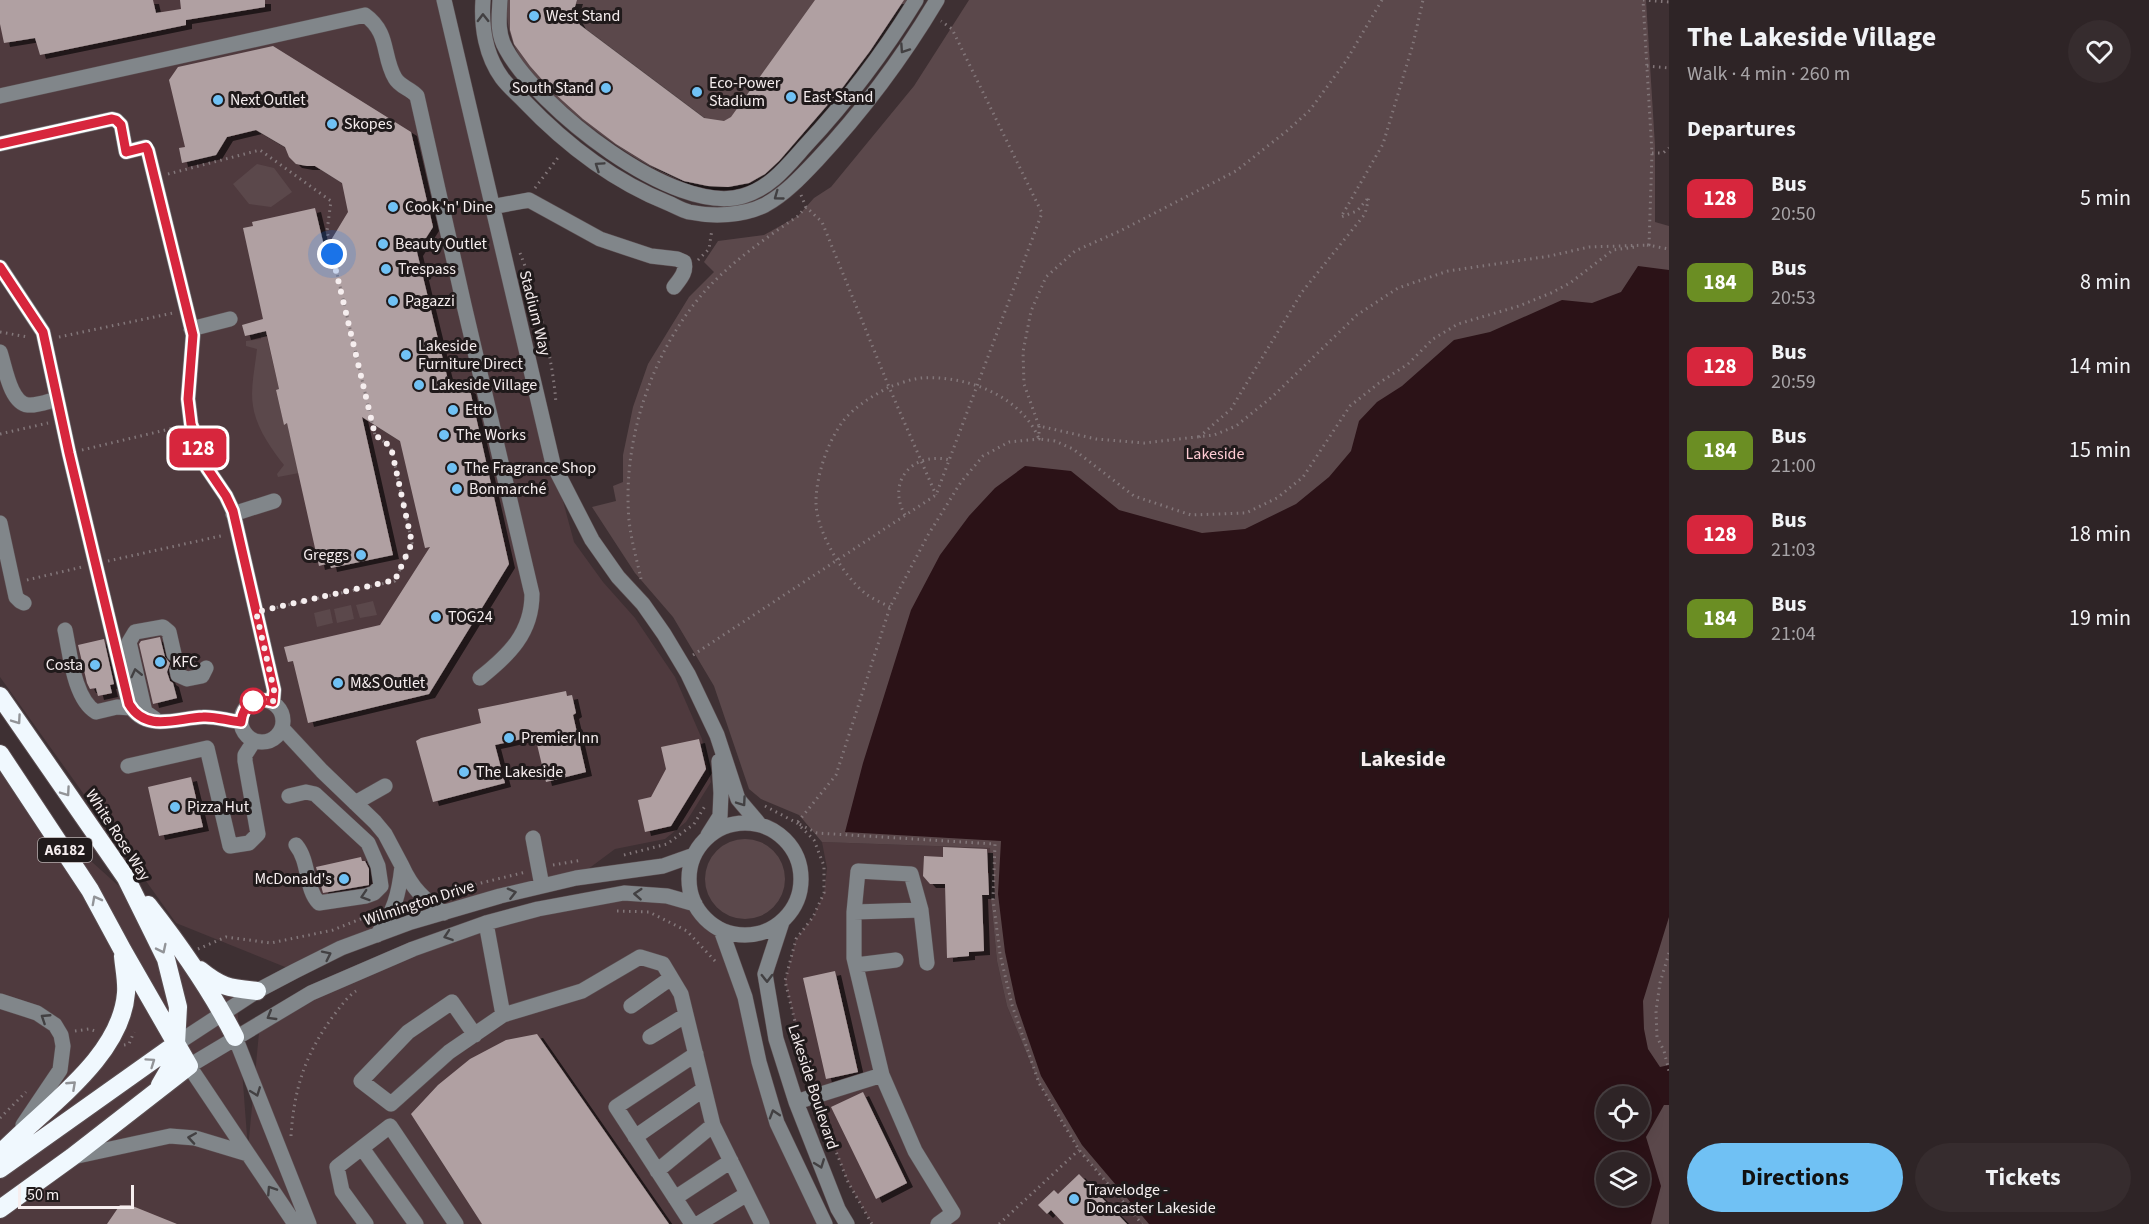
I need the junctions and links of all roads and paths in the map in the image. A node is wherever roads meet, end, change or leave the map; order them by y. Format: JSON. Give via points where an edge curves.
{"nodes":[{"id":1,"x":444,"y":0,"type":"edge"},
{"id":2,"x":483,"y":0,"type":"edge"},
{"id":3,"x":500,"y":0,"type":"edge"},
{"id":4,"x":916,"y":0,"type":"edge"},
{"id":5,"x":1382,"y":0,"type":"edge"},
{"id":6,"x":1423,"y":0,"type":"edge"},
{"id":7,"x":1643,"y":0,"type":"edge"},
{"id":8,"x":1669,"y":2,"type":"edge"},
{"id":9,"x":933,"y":6,"type":"edge"},
{"id":10,"x":1647,"y":66,"type":"junction"},
{"id":11,"x":1669,"y":68,"type":"edge"},
{"id":12,"x":0,"y":96,"type":"edge"},
{"id":13,"x":0,"y":144,"type":"edge"},
{"id":14,"x":569,"y":144,"type":"junction"},
{"id":15,"x":1669,"y":148,"type":"edge"},
{"id":16,"x":1652,"y":153,"type":"junction"},
{"id":17,"x":155,"y":177,"type":"junction"},
{"id":18,"x":529,"y":200,"type":"junction"},
{"id":19,"x":491,"y":207,"type":"junction"},
{"id":20,"x":713,"y":214,"type":"junction"},
{"id":21,"x":1649,"y":244,"type":"junction"},
{"id":22,"x":1669,"y":249,"type":"edge"},
{"id":23,"x":519,"y":250,"type":"dead end"},
{"id":24,"x":0,"y":267,"type":"edge"},
{"id":25,"x":686,"y":267,"type":"junction"},
{"id":26,"x":674,"y":287,"type":"dead end"},
{"id":27,"x":186,"y":310,"type":"junction"},
{"id":28,"x":230,"y":320,"type":"dead end"},
{"id":29,"x":191,"y":329,"type":"junction"},
{"id":30,"x":0,"y":332,"type":"edge"},
{"id":31,"x":51,"y":339,"type":"junction"},
{"id":32,"x":0,"y":352,"type":"edge"},
{"id":33,"x":978,"y":385,"type":"junction"},
{"id":34,"x":889,"y":387,"type":"junction"},
{"id":35,"x":57,"y":399,"type":"junction"},
{"id":36,"x":556,"y":409,"type":"dead end"},
{"id":37,"x":61,"y":420,"type":"junction"},
{"id":38,"x":191,"y":424,"type":"junction"},
{"id":39,"x":1039,"y":426,"type":"junction"},
{"id":40,"x":0,"y":434,"type":"edge"},
{"id":41,"x":1197,"y":438,"type":"junction"},
{"id":42,"x":1039,"y":439,"type":"junction"},
{"id":43,"x":80,"y":440,"type":"dead end"},
{"id":44,"x":76,"y":452,"type":"junction"},
{"id":45,"x":85,"y":460,"type":"dead end"},
{"id":46,"x":921,"y":460,"type":"junction"},
{"id":47,"x":950,"y":460,"type":"junction"},
{"id":48,"x":936,"y":495,"type":"junction"},
{"id":49,"x":274,"y":501,"type":"dead end"},
{"id":50,"x":233,"y":514,"type":"junction"},
{"id":51,"x":905,"y":515,"type":"junction"},
{"id":52,"x":0,"y":523,"type":"edge"},
{"id":53,"x":237,"y":532,"type":"junction"},
{"id":54,"x":105,"y":551,"type":"dead end"},
{"id":55,"x":838,"y":561,"type":"junction"},
{"id":56,"x":101,"y":563,"type":"junction"},
{"id":57,"x":13,"y":583,"type":"junction"},
{"id":58,"x":643,"y":589,"type":"dead end"},
{"id":59,"x":24,"y":603,"type":"dead end"},
{"id":60,"x":890,"y":607,"type":"junction"},
{"id":61,"x":256,"y":612,"type":"junction"},
{"id":62,"x":65,"y":630,"type":"dead end"},
{"id":63,"x":174,"y":654,"type":"dead end"},
{"id":64,"x":693,"y":655,"type":"dead end"},
{"id":65,"x":206,"y":668,"type":"dead end"},
{"id":66,"x":177,"y":669,"type":"dead end"},
{"id":67,"x":480,"y":678,"type":"dead end"},
{"id":68,"x":0,"y":696,"type":"edge"},
{"id":69,"x":273,"y":702,"type":"junction"},
{"id":70,"x":131,"y":708,"type":"junction"},
{"id":71,"x":241,"y":722,"type":"junction"},
{"id":72,"x":160,"y":723,"type":"junction"},
{"id":73,"x":282,"y":728,"type":"junction"},
{"id":74,"x":717,"y":735,"type":"junction"},
{"id":75,"x":254,"y":741,"type":"junction"},
{"id":76,"x":0,"y":753,"type":"edge"},
{"id":77,"x":128,"y":766,"type":"dead end"},
{"id":78,"x":385,"y":786,"type":"dead end"},
{"id":79,"x":289,"y":796,"type":"dead end"},
{"id":80,"x":758,"y":802,"type":"dead end"},
{"id":81,"x":355,"y":803,"type":"junction"},
{"id":82,"x":797,"y":823,"type":"junction"},
{"id":83,"x":760,"y":825,"type":"junction"},
{"id":84,"x":533,"y":838,"type":"dead end"},
{"id":85,"x":704,"y":840,"type":"junction"},
{"id":86,"x":296,"y":845,"type":"dead end"},
{"id":87,"x":694,"y":855,"type":"junction"},
{"id":88,"x":402,"y":866,"type":"junction"},
{"id":89,"x":126,"y":878,"type":"junction"},
{"id":90,"x":542,"y":886,"type":"junction"},
{"id":91,"x":695,"y":904,"type":"junction"},
{"id":92,"x":921,"y":910,"type":"junction"},
{"id":93,"x":615,"y":911,"type":"dead end"},
{"id":94,"x":854,"y":912,"type":"junction"},
{"id":95,"x":444,"y":913,"type":"junction"},
{"id":96,"x":782,"y":922,"type":"junction"},
{"id":97,"x":486,"y":923,"type":"junction"},
{"id":98,"x":333,"y":930,"type":"dead end"},
{"id":99,"x":721,"y":930,"type":"junction"},
{"id":100,"x":376,"y":935,"type":"junction"},
{"id":101,"x":341,"y":948,"type":"junction"},
{"id":102,"x":123,"y":951,"type":"junction"},
{"id":103,"x":1669,"y":953,"type":"edge"},
{"id":104,"x":187,"y":955,"type":"junction"},
{"id":105,"x":896,"y":960,"type":"dead end"},
{"id":106,"x":715,"y":962,"type":"dead end"},
{"id":107,"x":927,"y":963,"type":"dead end"},
{"id":108,"x":856,"y":965,"type":"junction"},
{"id":109,"x":671,"y":978,"type":"junction"},
{"id":110,"x":359,"y":990,"type":"dead end"},
{"id":111,"x":257,"y":991,"type":"junction"},
{"id":112,"x":4,"y":1003,"type":"edge"},
{"id":113,"x":631,"y":1006,"type":"dead end"},
{"id":114,"x":222,"y":1013,"type":"junction"},
{"id":115,"x":503,"y":1015,"type":"junction"},
{"id":116,"x":686,"y":1015,"type":"junction"},
{"id":117,"x":475,"y":1035,"type":"junction"},
{"id":118,"x":235,"y":1037,"type":"junction"},
{"id":119,"x":650,"y":1037,"type":"dead end"},
{"id":120,"x":176,"y":1044,"type":"junction"},
{"id":121,"x":1667,"y":1051,"type":"edge"},
{"id":122,"x":696,"y":1054,"type":"junction"},
{"id":123,"x":189,"y":1066,"type":"junction"},
{"id":124,"x":1669,"y":1071,"type":"edge"},
{"id":125,"x":882,"y":1075,"type":"junction"},
{"id":126,"x":704,"y":1089,"type":"junction"},
{"id":127,"x":157,"y":1091,"type":"junction"},
{"id":128,"x":815,"y":1097,"type":"junction"},
{"id":129,"x":796,"y":1102,"type":"junction"},
{"id":130,"x":391,"y":1104,"type":"junction"},
{"id":131,"x":713,"y":1125,"type":"junction"},
{"id":132,"x":390,"y":1126,"type":"junction"},
{"id":133,"x":635,"y":1137,"type":"junction"},
{"id":134,"x":14,"y":1139,"type":"junction"},
{"id":135,"x":278,"y":1147,"type":"junction"},
{"id":136,"x":362,"y":1148,"type":"junction"},
{"id":137,"x":1079,"y":1150,"type":"junction"},
{"id":138,"x":0,"y":1154,"type":"edge"},
{"id":139,"x":248,"y":1154,"type":"junction"},
{"id":140,"x":72,"y":1157,"type":"junction"},
{"id":141,"x":731,"y":1161,"type":"junction"},
{"id":142,"x":0,"y":1169,"type":"edge"},
{"id":143,"x":657,"y":1171,"type":"junction"},
{"id":144,"x":747,"y":1194,"type":"junction"},
{"id":145,"x":675,"y":1198,"type":"junction"},
{"id":146,"x":0,"y":1209,"type":"edge"},
{"id":147,"x":957,"y":1218,"type":"edge"},
{"id":148,"x":295,"y":1224,"type":"edge"},
{"id":149,"x":309,"y":1224,"type":"edge"},
{"id":150,"x":366,"y":1224,"type":"edge"},
{"id":151,"x":416,"y":1224,"type":"edge"},
{"id":152,"x":456,"y":1224,"type":"edge"},
{"id":153,"x":692,"y":1224,"type":"edge"},
{"id":154,"x":699,"y":1224,"type":"edge"},
{"id":155,"x":762,"y":1224,"type":"edge"},
{"id":156,"x":825,"y":1224,"type":"edge"},
{"id":157,"x":847,"y":1224,"type":"edge"},
{"id":158,"x":872,"y":1224,"type":"edge"},
{"id":159,"x":938,"y":1224,"type":"edge"},
{"id":160,"x":999,"y":1224,"type":"edge"},
{"id":161,"x":1142,"y":1224,"type":"edge"}],
"edges":[{"from":1,"to":19,"type":"street","name":"Stadium Way"},
{"from":14,"to":2,"type":"street","one_way":true,"via":[[502,78],[483,33]]},
{"from":3,"to":4,"type":"street","via":[[498,25],[505,48],[531,82],[570,121],[618,158],[666,185],[698,196],[719,197],[742,197],[784,171],[857,86]]},
{"from":5,"to":39,"type":"path","via":[[1346,61],[1310,110],[1288,130],[1236,171],[1075,251],[1046,277],[1031,311],[1023,352],[1024,384]]},
{"from":6,"to":41,"type":"path","via":[[1383,144],[1341,217],[1357,211],[1369,197],[1365,214],[1302,292],[1232,409]]},
{"from":7,"to":8,"type":"path"},
{"from":7,"to":10,"type":"path"},
{"from":9,"to":20,"type":"street","one_way":true,"via":[[886,76],[838,138],[796,183],[764,205],[730,215]]},
{"from":9,"to":33,"type":"path","via":[[952,29],[1042,213]]},
{"from":10,"to":11,"type":"path"},
{"from":10,"to":16,"type":"path"},
{"from":12,"to":67,"type":"street","via":[[364,15],[373,21],[381,32],[393,76],[417,96],[532,594],[527,625],[508,656]]},
{"from":13,"to":17,"type":"street","via":[[116,120],[121,125],[126,152],[146,147]]},
{"from":14,"to":18,"type":"path"},
{"from":20,"to":14,"type":"street","one_way":true,"via":[[689,212],[653,197],[615,177]]},
{"from":15,"to":16,"type":"path","via":[[1663,153]]},
{"from":16,"to":21,"type":"path"},
{"from":17,"to":27,"type":"street"},
{"from":17,"to":61,"type":"path","via":[[260,150],[331,201],[327,231],[375,435],[391,447],[412,543],[395,580]]},
{"from":18,"to":19,"type":"street"},
{"from":18,"to":25,"type":"street","via":[[600,239],[651,256],[677,259]]},
{"from":19,"to":74,"type":"street","name":"Stadium Way","via":[[553,464],[592,540],[664,634]]},
{"from":20,"to":25,"type":"path","via":[[709,249]]},
{"from":21,"to":22,"type":"path"},
{"from":21,"to":41,"type":"path","via":[[1589,247],[1448,271],[1398,288],[1357,315],[1236,426]]},
{"from":21,"to":42,"type":"path","via":[[1613,250],[1551,293],[1458,324],[1433,339],[1408,364],[1350,406],[1303,477],[1277,498],[1246,513],[1191,515],[1134,496],[1073,449]]},
{"from":23,"to":36,"type":"path","via":[[530,277],[554,378]]},
{"from":24,"to":31,"type":"street"},
{"from":25,"to":26,"type":"street"},
{"from":27,"to":29,"type":"street"},
{"from":27,"to":31,"type":"path"},
{"from":28,"to":29,"type":"street"},
{"from":29,"to":38,"type":"street"},
{"from":30,"to":31,"type":"path"},
{"from":31,"to":35,"type":"street"},
{"from":32,"to":35,"type":"street","via":[[20,402],[29,405]]},
{"from":33,"to":34,"type":"path","via":[[951,378],[918,378]]},
{"from":33,"to":42,"type":"path","via":[[1016,407],[1034,426]]},
{"from":33,"to":47,"type":"path"},
{"from":34,"to":46,"type":"path"},
{"from":34,"to":55,"type":"path","via":[[865,401],[840,426],[824,457],[816,503],[824,537]]},
{"from":34,"to":58,"type":"path","via":[[822,222],[806,207],[705,291],[673,334],[653,377],[636,426],[629,476],[629,520]]},
{"from":35,"to":37,"type":"street"},
{"from":37,"to":40,"type":"path"},
{"from":37,"to":44,"type":"street"},
{"from":38,"to":44,"type":"path"},
{"from":38,"to":50,"type":"street","via":[[202,459]]},
{"from":39,"to":41,"type":"path","via":[[1096,440],[1144,443]]},
{"from":39,"to":42,"type":"path"},
{"from":42,"to":60,"type":"path","via":[[1009,442],[983,456],[961,482],[928,535]]},
{"from":43,"to":44,"type":"path"},
{"from":44,"to":45,"type":"path"},
{"from":44,"to":56,"type":"street"},
{"from":46,"to":47,"type":"path"},
{"from":46,"to":48,"type":"path"},
{"from":46,"to":51,"type":"path","via":[[910,468],[899,486],[898,501]]},
{"from":47,"to":48,"type":"path"},
{"from":48,"to":51,"type":"path"},
{"from":49,"to":50,"type":"street"},
{"from":50,"to":53,"type":"street"},
{"from":51,"to":55,"type":"path"},
{"from":52,"to":57,"type":"street"},
{"from":53,"to":56,"type":"path"},
{"from":53,"to":61,"type":"street"},
{"from":54,"to":56,"type":"path"},
{"from":55,"to":60,"type":"path","via":[[862,591]]},
{"from":55,"to":64,"type":"path"},
{"from":56,"to":57,"type":"path"},
{"from":56,"to":70,"type":"street"},
{"from":57,"to":59,"type":"street","via":[[17,600]]},
{"from":60,"to":82,"type":"path","via":[[836,775]]},
{"from":61,"to":69,"type":"street","via":[[274,690]]},
{"from":62,"to":70,"type":"street","via":[[78,688],[92,710]]},
{"from":72,"to":63,"type":"street","one_way":true,"via":[[145,712],[129,642],[135,632],[163,627],[169,632]]},
{"from":65,"to":66,"type":"street","via":[[202,676],[187,679],[178,675]]},
{"from":68,"to":89,"type":"highway","name":"White Rose Way","number":"A6182","one_way":true},
{"from":69,"to":71,"type":"street","via":[[261,699],[248,704]]},
{"from":69,"to":73,"type":"street","via":[[283,716]]},
{"from":70,"to":72,"type":"street","via":[[145,719]]},
{"from":71,"to":72,"type":"street","via":[[204,717]]},
{"from":71,"to":75,"type":"street","via":[[242,729]]},
{"from":73,"to":75,"type":"street","via":[[272,740]]},
{"from":73,"to":81,"type":"street"},
{"from":74,"to":83,"type":"street","name":"Stadium Way","one_way":true,"via":[[738,799]]},
{"from":74,"to":85,"type":"street","name":"Stadium Way","via":[[720,816]]},
{"from":75,"to":77,"type":"street","via":[[245,761],[258,834],[249,843],[230,846],[207,748]]},
{"from":102,"to":76,"type":"highway","number":"A6182","one_way":true,"via":[[90,890]]},
{"from":78,"to":81,"type":"street"},
{"from":79,"to":86,"type":"street","one_way":true,"via":[[309,792],[333,809],[371,848],[380,887],[374,894],[323,904],[315,899],[302,853]]},
{"from":80,"to":82,"type":"path"},
{"from":81,"to":88,"type":"street","via":[[385,834]]},
{"from":82,"to":128,"type":"path","via":[[814,840],[824,866],[824,893],[813,917],[796,939],[785,981]]},
{"from":82,"to":137,"type":"path","via":[[817,833],[995,844],[993,898],[1012,1005],[1039,1083]]},
{"from":83,"to":85,"type":"street","via":[[733,824]]},
{"from":83,"to":96,"type":"street","via":[[787,841],[800,868],[797,901]]},
{"from":84,"to":90,"type":"street"},
{"from":85,"to":87,"type":"street"},
{"from":87,"to":90,"type":"street","name":"Wilmington Drive","via":[[663,866]]},
{"from":87,"to":91,"type":"street","via":[[689,879]]},
{"from":88,"to":95,"type":"street","via":[[415,890]]},
{"from":88,"to":100,"type":"street","via":[[396,902]]},
{"from":89,"to":104,"type":"highway"},
{"from":89,"to":120,"type":"highway","name":"White Rose Way","number":"A6182","one_way":true,"via":[[169,966],[178,1007]]},
{"from":95,"to":90,"type":"street","name":"Wilmington Drive","one_way":true},
{"from":91,"to":97,"type":"street","one_way":true,"via":[[667,896],[624,893]]},
{"from":91,"to":99,"type":"street"},
{"from":92,"to":94,"type":"street"},
{"from":92,"to":94,"type":"street","via":[[911,874],[858,871]]},
{"from":92,"to":107,"type":"street"},
{"from":93,"to":106,"type":"path","via":[[649,912],[687,931]]},
{"from":94,"to":108,"type":"street"},
{"from":95,"to":100,"type":"street","name":"Wilmington Drive"},
{"from":96,"to":99,"type":"street","via":[[765,931],[743,935]]},
{"from":96,"to":129,"type":"street","name":"Lakeside Boulevard","one_way":true,"via":[[765,974],[776,1039]]},
{"from":97,"to":115,"type":"street"},
{"from":97,"to":118,"type":"street","one_way":true,"via":[[311,993]]},
{"from":98,"to":101,"type":"path"},
{"from":156,"to":99,"type":"street","one_way":true,"via":[[777,1123],[745,997]]},
{"from":100,"to":101,"type":"street","name":"Wilmington Drive"},
{"from":111,"to":101,"type":"street","name":"Wilmington Drive","one_way":true},
{"from":102,"to":120,"type":"highway","number":"A6182"},
{"from":134,"to":102,"type":"highway","number":"A6182","one_way":true,"via":[[82,1076],[104,1050],[120,1021],[126,993]]},
{"from":103,"to":121,"type":"path","via":[[1656,1011],[1657,1037]]},
{"from":104,"to":111,"type":"highway","via":[[200,970],[227,988]]},
{"from":104,"to":114,"type":"highway"},
{"from":105,"to":108,"type":"street"},
{"from":108,"to":125,"type":"street"},
{"from":109,"to":113,"type":"street"},
{"from":109,"to":115,"type":"street","via":[[663,964],[640,957],[582,991]]},
{"from":109,"to":116,"type":"street","via":[[681,993]]},
{"from":110,"to":135,"type":"path","via":[[349,996],[324,1028],[306,1059],[293,1106],[291,1138]]},
{"from":111,"to":114,"type":"street","name":"Wilmington Drive"},
{"from":134,"to":112,"type":"street","one_way":true,"via":[[60,1070],[63,1046],[55,1024],[37,1013]]},
{"from":114,"to":118,"type":"highway"},
{"from":114,"to":120,"type":"street","name":"Wilmington Drive"},
{"from":115,"to":117,"type":"street"},
{"from":116,"to":119,"type":"street"},
{"from":116,"to":122,"type":"street"},
{"from":117,"to":130,"type":"street","via":[[449,1052]]},
{"from":117,"to":130,"type":"street","via":[[452,1002],[408,1032],[361,1081]]},
{"from":118,"to":123,"type":"street"},
{"from":118,"to":135,"type":"street","one_way":true},
{"from":120,"to":123,"type":"highway","number":"A6182"},
{"from":120,"to":127,"type":"highway","name":"White Rose Way","via":[[171,1066]]},
{"from":142,"to":120,"type":"highway","one_way":true},
{"from":121,"to":124,"type":"path"},
{"from":122,"to":126,"type":"street"},
{"from":122,"to":133,"type":"street","via":[[616,1107]]},
{"from":123,"to":127,"type":"highway","name":"White Rose Way"},
{"from":123,"to":139,"type":"street"},
{"from":125,"to":128,"type":"street"},
{"from":125,"to":147,"type":"street","via":[[915,1151]]},
{"from":126,"to":131,"type":"street"},
{"from":126,"to":133,"type":"street"},
{"from":127,"to":140,"type":"highway","name":"White Rose Way"},
{"from":128,"to":129,"type":"street"},
{"from":128,"to":158,"type":"path","via":[[848,1182]]},
{"from":129,"to":157,"type":"street","name":"Lakeside Boulevard","one_way":true},
{"from":130,"to":132,"type":"street"},
{"from":131,"to":141,"type":"street"},
{"from":131,"to":143,"type":"street"},
{"from":132,"to":136,"type":"street"},
{"from":132,"to":152,"type":"street"},
{"from":133,"to":143,"type":"street"},
{"from":134,"to":138,"type":"highway","number":"A6182"},
{"from":135,"to":149,"type":"street"},
{"from":136,"to":150,"type":"street","via":[[337,1167],[342,1191]]},
{"from":136,"to":151,"type":"street"},
{"from":137,"to":160,"type":"path"},
{"from":137,"to":161,"type":"path"},
{"from":139,"to":140,"type":"street","one_way":true,"via":[[195,1138],[170,1136]]},
{"from":148,"to":139,"type":"street","one_way":true},
{"from":140,"to":146,"type":"highway","name":"White Rose Way"},
{"from":141,"to":144,"type":"street"},
{"from":141,"to":145,"type":"street"},
{"from":143,"to":145,"type":"street"},
{"from":144,"to":154,"type":"street"},
{"from":144,"to":155,"type":"street"},
{"from":145,"to":153,"type":"street"},
{"from":147,"to":159,"type":"street"}]}
